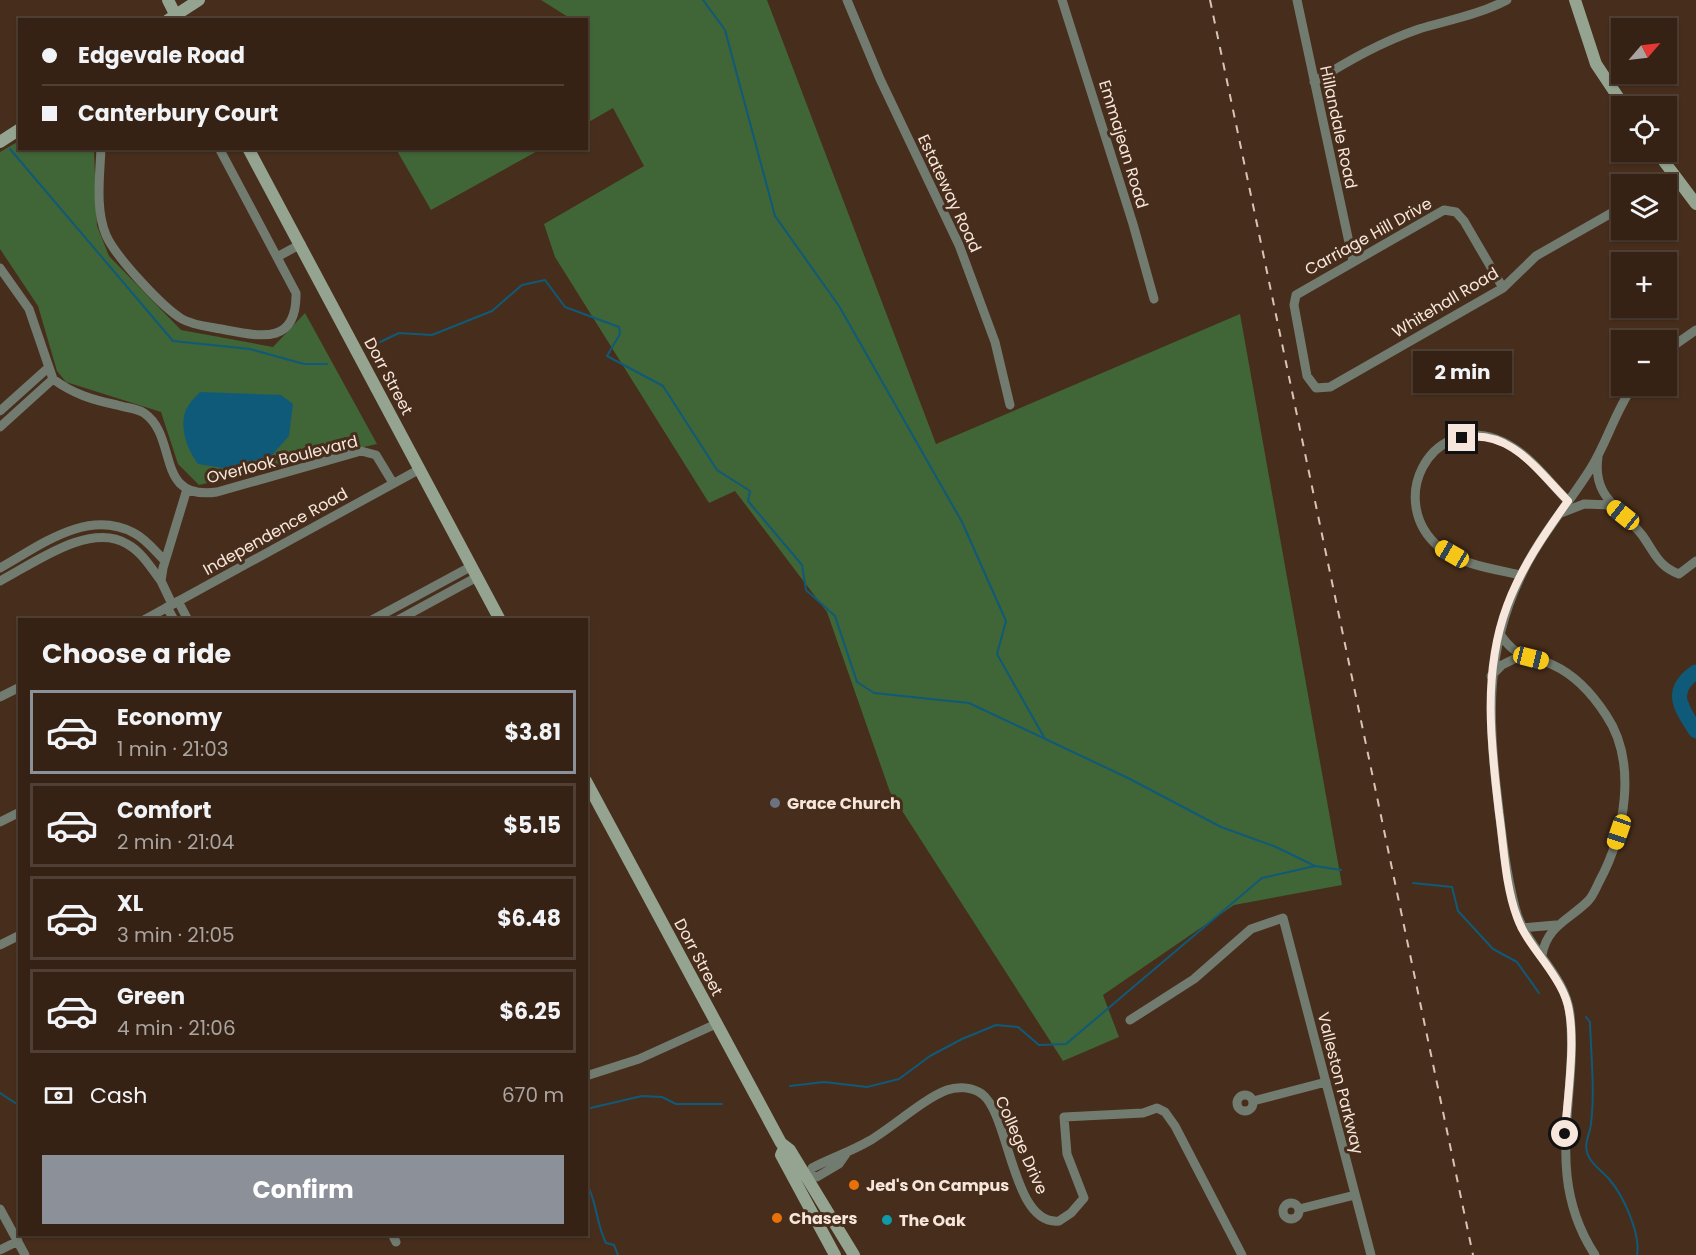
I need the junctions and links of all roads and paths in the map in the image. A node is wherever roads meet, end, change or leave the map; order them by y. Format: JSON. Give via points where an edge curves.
{"nodes":[{"id":1,"x":168,"y":0,"type":"edge"},
{"id":2,"x":199,"y":0,"type":"edge"},
{"id":3,"x":847,"y":0,"type":"edge"},
{"id":4,"x":1062,"y":0,"type":"edge"},
{"id":5,"x":1297,"y":0,"type":"edge"},
{"id":6,"x":1507,"y":0,"type":"edge"},
{"id":7,"x":1575,"y":0,"type":"edge"},
{"id":8,"x":174,"y":18,"type":"edge"},
{"id":9,"x":1314,"y":82,"type":"junction"},
{"id":10,"x":1617,"y":96,"type":"edge"},
{"id":11,"x":18,"y":130,"type":"edge"},
{"id":12,"x":0,"y":142,"type":"edge"},
{"id":13,"x":101,"y":150,"type":"edge"},
{"id":14,"x":220,"y":150,"type":"edge"},
{"id":15,"x":249,"y":150,"type":"edge"},
{"id":16,"x":1665,"y":162,"type":"edge"},
{"id":17,"x":1674,"y":174,"type":"edge"},
{"id":18,"x":1677,"y":177,"type":"edge"},
{"id":19,"x":1696,"y":204,"type":"edge"},
{"id":20,"x":1611,"y":213,"type":"edge"},
{"id":21,"x":301,"y":244,"type":"junction"},
{"id":22,"x":278,"y":257,"type":"junction"},
{"id":23,"x":1353,"y":261,"type":"junction"},
{"id":24,"x":0,"y":268,"type":"edge"},
{"id":25,"x":1503,"y":288,"type":"junction"},
{"id":26,"x":1154,"y":299,"type":"dead end"},
{"id":27,"x":1696,"y":330,"type":"edge"},
{"id":28,"x":1677,"y":343,"type":"edge"},
{"id":29,"x":1302,"y":347,"type":"joint"},
{"id":30,"x":49,"y":367,"type":"junction"},
{"id":31,"x":53,"y":380,"type":"junction"},
{"id":32,"x":1626,"y":396,"type":"edge"},
{"id":33,"x":1010,"y":405,"type":"dead end"},
{"id":34,"x":0,"y":411,"type":"edge"},
{"id":35,"x":0,"y":427,"type":"edge"},
{"id":36,"x":1599,"y":455,"type":"junction"},
{"id":37,"x":420,"y":469,"type":"junction"},
{"id":38,"x":393,"y":483,"type":"junction"},
{"id":39,"x":187,"y":489,"type":"junction"},
{"id":40,"x":1568,"y":501,"type":"junction"},
{"id":41,"x":1611,"y":505,"type":"junction"},
{"id":42,"x":1556,"y":517,"type":"junction"},
{"id":43,"x":165,"y":561,"type":"junction"},
{"id":44,"x":1696,"y":561,"type":"edge"},
{"id":45,"x":0,"y":568,"type":"edge"},
{"id":46,"x":474,"y":571,"type":"junction"},
{"id":47,"x":1521,"y":575,"type":"junction"},
{"id":48,"x":0,"y":581,"type":"edge"},
{"id":49,"x":161,"y":581,"type":"junction"},
{"id":50,"x":172,"y":604,"type":"junction"},
{"id":51,"x":148,"y":618,"type":"edge"},
{"id":52,"x":174,"y":618,"type":"edge"},
{"id":53,"x":186,"y":618,"type":"edge"},
{"id":54,"x":376,"y":618,"type":"edge"},
{"id":55,"x":401,"y":618,"type":"edge"},
{"id":56,"x":499,"y":618,"type":"edge"},
{"id":57,"x":1500,"y":634,"type":"junction"},
{"id":58,"x":1520,"y":656,"type":"junction"},
{"id":59,"x":1491,"y":676,"type":"junction"},
{"id":60,"x":18,"y":688,"type":"edge"},
{"id":61,"x":0,"y":697,"type":"edge"},
{"id":62,"x":588,"y":785,"type":"edge"},
{"id":63,"x":18,"y":813,"type":"edge"},
{"id":64,"x":0,"y":822,"type":"edge"},
{"id":65,"x":1556,"y":925,"type":"junction"},
{"id":66,"x":1522,"y":928,"type":"junction"},
{"id":67,"x":18,"y":936,"type":"edge"},
{"id":68,"x":0,"y":945,"type":"edge"},
{"id":69,"x":1542,"y":955,"type":"junction"},
{"id":70,"x":1130,"y":1020,"type":"dead end"},
{"id":71,"x":716,"y":1024,"type":"junction"},
{"id":72,"x":588,"y":1075,"type":"edge"},
{"id":73,"x":1326,"y":1082,"type":"junction"},
{"id":74,"x":1254,"y":1101,"type":"dead end"},
{"id":75,"x":784,"y":1148,"type":"junction"},
{"id":76,"x":808,"y":1176,"type":"junction"},
{"id":77,"x":1355,"y":1195,"type":"junction"},
{"id":78,"x":0,"y":1209,"type":"edge"},
{"id":79,"x":1299,"y":1209,"type":"dead end"},
{"id":80,"x":18,"y":1241,"type":"junction"},
{"id":81,"x":0,"y":1250,"type":"edge"},
{"id":82,"x":25,"y":1255,"type":"edge"},
{"id":83,"x":835,"y":1255,"type":"edge"},
{"id":84,"x":854,"y":1255,"type":"edge"},
{"id":85,"x":1242,"y":1255,"type":"edge"},
{"id":86,"x":1371,"y":1255,"type":"edge"},
{"id":87,"x":1595,"y":1255,"type":"edge"}],
"edges":[{"from":1,"to":8,"type":"main road"},
{"from":2,"to":8,"type":"main road"},
{"from":3,"to":33,"type":"street","name":"Estateway Road","via":[[959,245],[995,342]]},
{"from":4,"to":26,"type":"street","name":"Emmajean Road"},
{"from":5,"to":9,"type":"street","name":"Hillandale Road"},
{"from":6,"to":9,"type":"street","via":[[1471,17],[1377,45]]},
{"from":7,"to":10,"type":"main road","via":[[1596,64]]},
{"from":9,"to":23,"type":"street","name":"Hillandale Road"},
{"from":11,"to":12,"type":"main road"},
{"from":13,"to":22,"type":"street","via":[[100,207],[105,234],[117,253],[183,320],[266,336],[278,334],[287,327],[296,307],[296,293]]},
{"from":14,"to":22,"type":"street"},
{"from":15,"to":21,"type":"main road","name":"Dorr Street"},
{"from":16,"to":17,"type":"main road"},
{"from":18,"to":19,"type":"main road"},
{"from":20,"to":25,"type":"street","name":"Whitehall Road","via":[[1536,256]]},
{"from":21,"to":22,"type":"street"},
{"from":21,"to":37,"type":"main road","name":"Dorr Street"},
{"from":23,"to":25,"type":"street","name":"Carriage Hill Drive","via":[[1431,216],[1449,210],[1464,221]]},
{"from":23,"to":29,"type":"street","name":"Carriage Hill Drive","via":[[1296,295],[1294,305]]},
{"from":24,"to":30,"type":"street","via":[[29,309]]},
{"from":25,"to":29,"type":"street","name":"Whitehall Road","via":[[1326,389],[1316,388],[1307,375]]},
{"from":27,"to":28,"type":"street"},
{"from":30,"to":31,"type":"street"},
{"from":30,"to":34,"type":"street"},
{"from":31,"to":35,"type":"street"},
{"from":31,"to":39,"type":"street","name":"Overlook Boulevard","via":[[81,396],[141,411],[158,427],[176,480]]},
{"from":32,"to":36,"type":"street"},
{"from":36,"to":40,"type":"street"},
{"from":36,"to":41,"type":"street","via":[[1599,479]]},
{"from":37,"to":38,"type":"street","name":"Independence Road"},
{"from":37,"to":46,"type":"main road","name":"Dorr Street"},
{"from":38,"to":39,"type":"street","name":"Overlook Boulevard","via":[[376,455],[361,452],[218,492],[203,494]]},
{"from":38,"to":50,"type":"street","name":"Independence Road"},
{"from":39,"to":43,"type":"street"},
{"from":40,"to":42,"type":"street"},
{"from":40,"to":47,"type":"street","via":[[1528,459],[1483,436],[1449,442],[1436,450],[1419,471],[1415,506],[1419,521],[1435,542],[1463,561]]},
{"from":41,"to":42,"type":"street","via":[[1584,504]]},
{"from":41,"to":44,"type":"street","via":[[1634,526],[1657,562],[1666,569],[1679,574]]},
{"from":42,"to":47,"type":"street"},
{"from":43,"to":45,"type":"street","via":[[133,532],[92,525],[70,530]]},
{"from":43,"to":49,"type":"street"},
{"from":46,"to":54,"type":"street"},
{"from":46,"to":55,"type":"street"},
{"from":46,"to":56,"type":"main road","name":"Dorr Street"},
{"from":47,"to":57,"type":"street","via":[[1506,608]]},
{"from":48,"to":49,"type":"street","via":[[91,537],[127,543]]},
{"from":49,"to":50,"type":"street"},
{"from":50,"to":51,"type":"street","name":"Independence Road"},
{"from":50,"to":52,"type":"street"},
{"from":50,"to":53,"type":"street"},
{"from":57,"to":58,"type":"street"},
{"from":57,"to":59,"type":"street"},
{"from":58,"to":59,"type":"street"},
{"from":58,"to":65,"type":"street","via":[[1555,665],[1584,687],[1617,735],[1623,759],[1622,817],[1606,870],[1589,901]]},
{"from":59,"to":66,"type":"street","via":[[1490,737],[1508,881]]},
{"from":60,"to":61,"type":"street"},
{"from":62,"to":71,"type":"main road","name":"Dorr Street"},
{"from":63,"to":64,"type":"street"},
{"from":65,"to":66,"type":"street"},
{"from":65,"to":69,"type":"street"},
{"from":66,"to":69,"type":"street"},
{"from":67,"to":68,"type":"street"},
{"from":69,"to":87,"type":"street","via":[[1568,1004],[1572,1038],[1565,1134],[1567,1172],[1573,1206]]},
{"from":70,"to":73,"type":"street","name":"Valleston Parkway","via":[[1194,979],[1251,929],[1283,918]]},
{"from":71,"to":72,"type":"street","via":[[639,1059]]},
{"from":71,"to":75,"type":"main road","name":"Dorr Street"},
{"from":73,"to":74,"type":"street"},
{"from":73,"to":77,"type":"street","name":"Valleston Parkway"},
{"from":75,"to":76,"type":"main road","name":"Dorr Street","via":[[790,1150]]},
{"from":75,"to":83,"type":"main road","name":"Dorr Street","via":[[781,1155]]},
{"from":76,"to":84,"type":"main road","name":"Dorr Street"},
{"from":76,"to":85,"type":"street","name":"College Drive","via":[[812,1168],[846,1154],[939,1094],[953,1088],[976,1091],[994,1111],[1006,1151],[1035,1211],[1044,1219],[1059,1221],[1084,1198],[1067,1154],[1064,1117],[1143,1113],[1157,1108],[1175,1126]]},
{"from":77,"to":79,"type":"street"},
{"from":77,"to":86,"type":"street","name":"Valleston Parkway"},
{"from":78,"to":80,"type":"street"},
{"from":80,"to":81,"type":"street"},
{"from":80,"to":82,"type":"street"}]}
